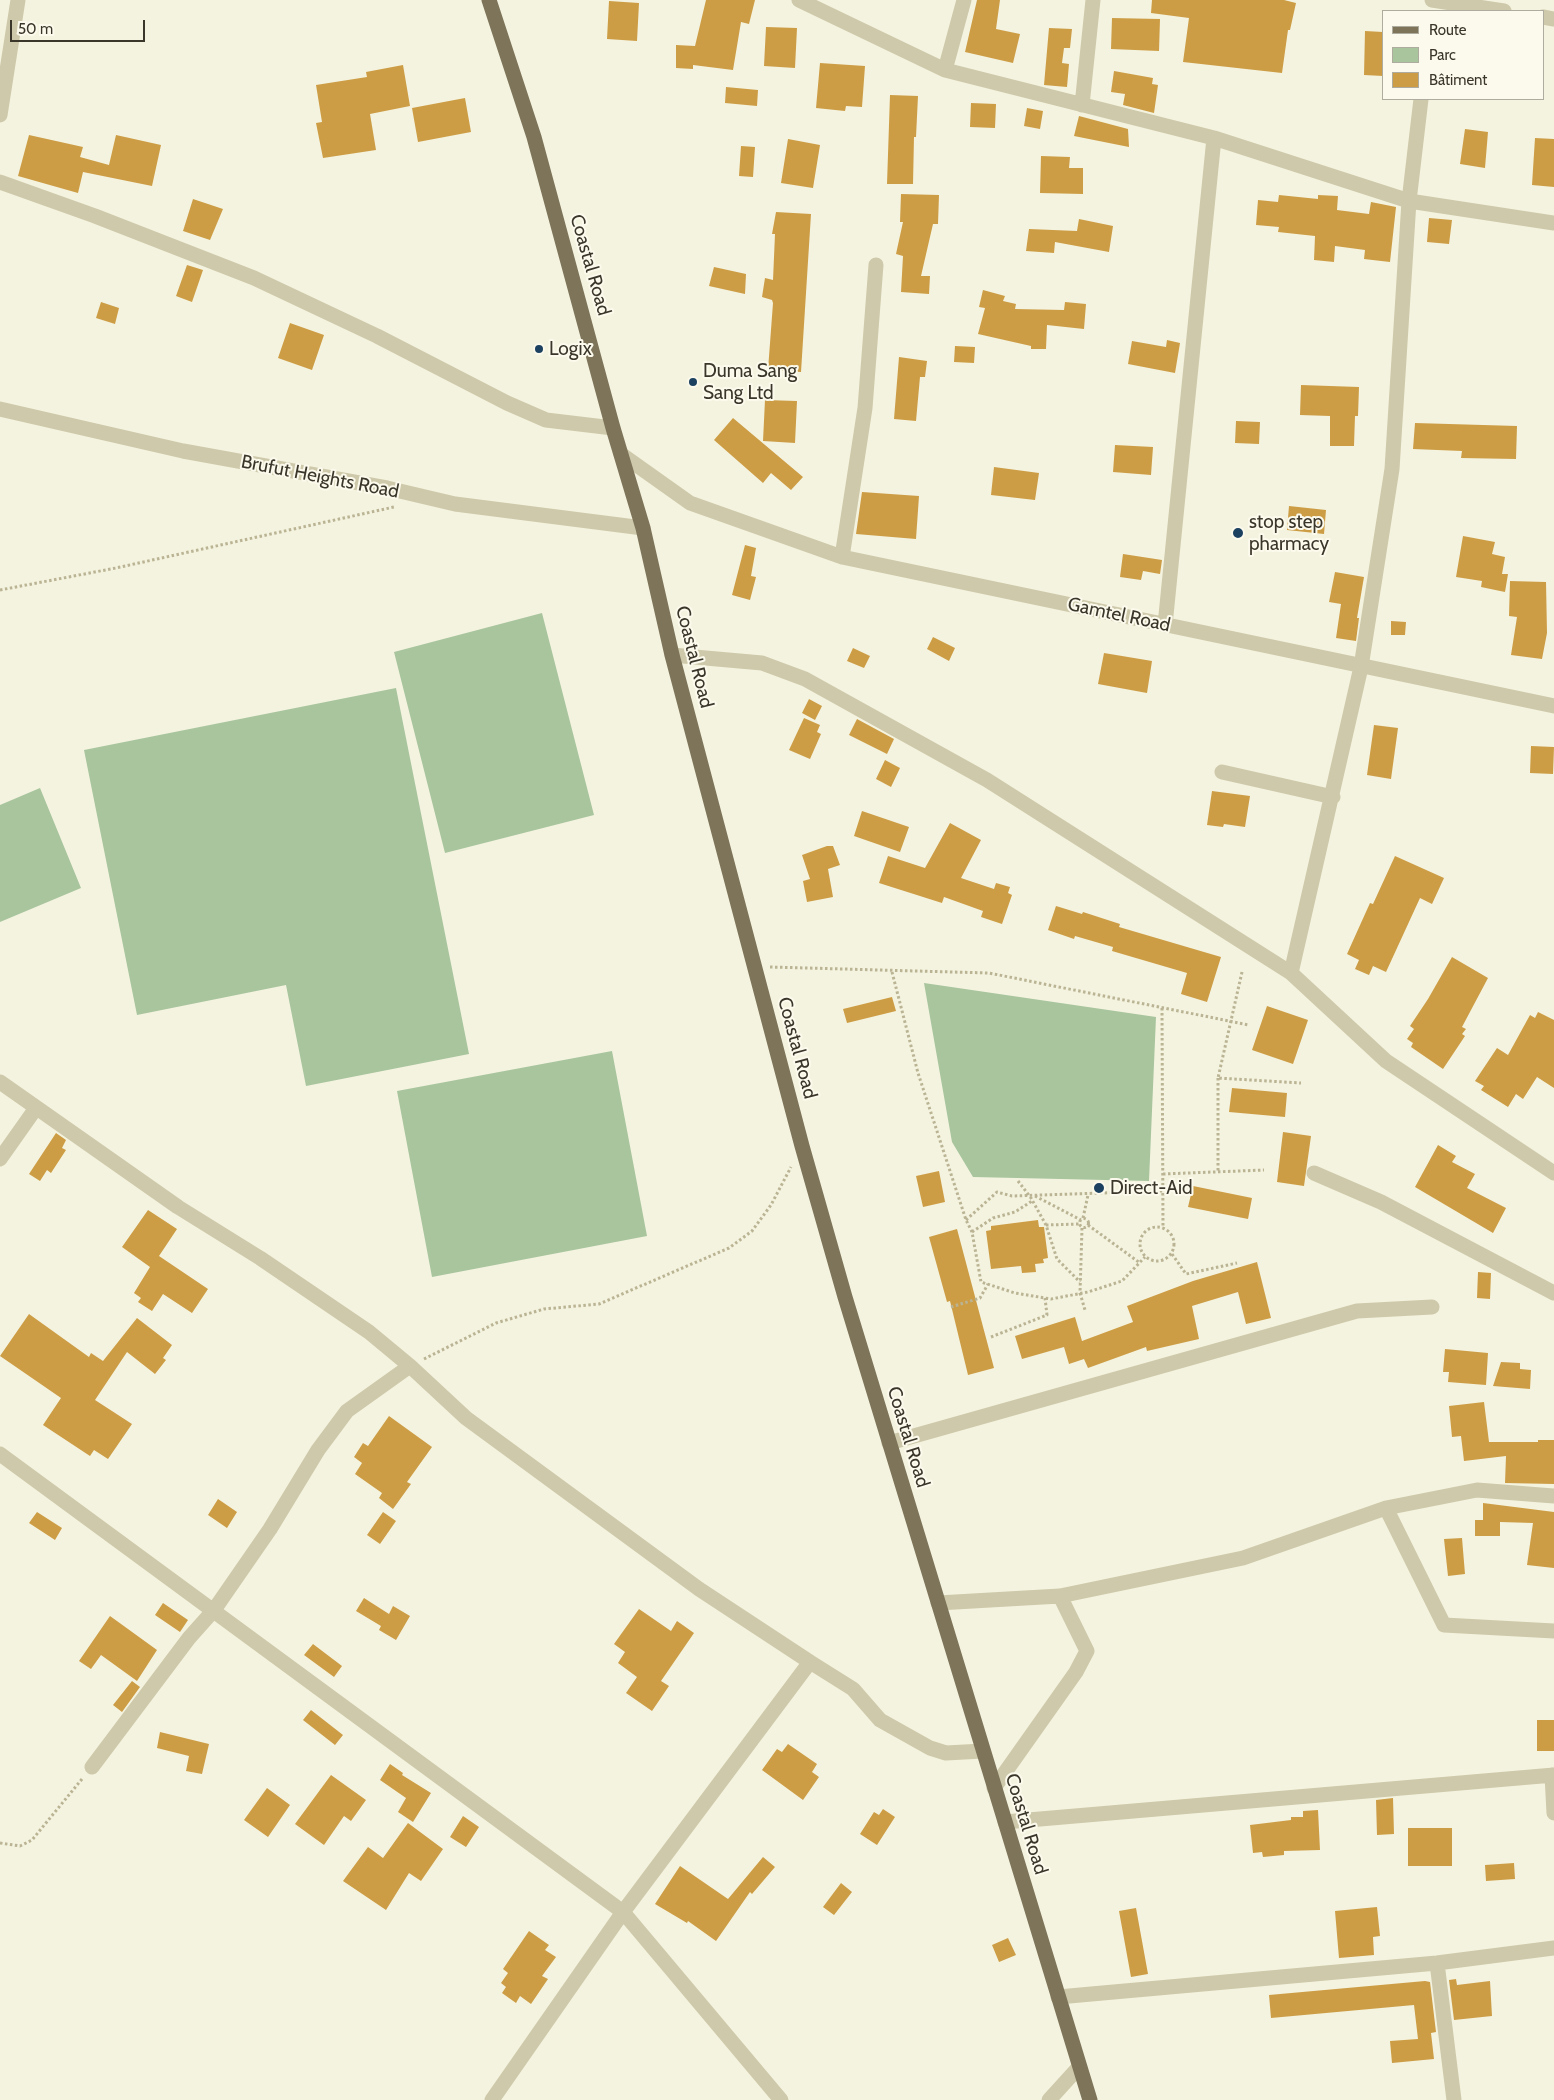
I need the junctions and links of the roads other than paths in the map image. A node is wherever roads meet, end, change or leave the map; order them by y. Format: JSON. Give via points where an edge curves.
{"nodes":[{"id":1,"x":18,"y":0,"type":"edge"},
{"id":2,"x":489,"y":0,"type":"edge"},
{"id":3,"x":799,"y":0,"type":"edge"},
{"id":4,"x":964,"y":0,"type":"edge"},
{"id":5,"x":1093,"y":0,"type":"edge"},
{"id":6,"x":1432,"y":0,"type":"edge"},
{"id":7,"x":1497,"y":10,"type":"edge"},
{"id":8,"x":945,"y":70,"type":"junction"},
{"id":9,"x":1421,"y":100,"type":"edge"},
{"id":10,"x":1082,"y":105,"type":"junction"},
{"id":11,"x":0,"y":115,"type":"edge"},
{"id":12,"x":1214,"y":138,"type":"junction"},
{"id":13,"x":0,"y":182,"type":"edge"},
{"id":14,"x":1410,"y":201,"type":"junction"},
{"id":15,"x":1554,"y":223,"type":"edge"},
{"id":16,"x":876,"y":264,"type":"dead end"},
{"id":17,"x":0,"y":409,"type":"edge"},
{"id":18,"x":613,"y":428,"type":"junction"},
{"id":19,"x":621,"y":454,"type":"junction"},
{"id":20,"x":643,"y":528,"type":"junction"},
{"id":21,"x":842,"y":557,"type":"junction"},
{"id":22,"x":1165,"y":625,"type":"junction"},
{"id":23,"x":672,"y":655,"type":"junction"},
{"id":24,"x":1361,"y":667,"type":"junction"},
{"id":25,"x":1554,"y":706,"type":"edge"},
{"id":26,"x":1222,"y":772,"type":"dead end"},
{"id":27,"x":1333,"y":797,"type":"junction"},
{"id":28,"x":1291,"y":973,"type":"junction"},
{"id":29,"x":0,"y":1082,"type":"edge"},
{"id":30,"x":36,"y":1108,"type":"junction"},
{"id":31,"x":0,"y":1159,"type":"edge"},
{"id":32,"x":1314,"y":1172,"type":"dead end"},
{"id":33,"x":1554,"y":1173,"type":"edge"},
{"id":34,"x":1554,"y":1293,"type":"edge"},
{"id":35,"x":1432,"y":1307,"type":"dead end"},
{"id":36,"x":410,"y":1366,"type":"junction"},
{"id":37,"x":889,"y":1443,"type":"junction"},
{"id":38,"x":0,"y":1454,"type":"edge"},
{"id":39,"x":1554,"y":1496,"type":"edge"},
{"id":40,"x":1386,"y":1508,"type":"junction"},
{"id":41,"x":1060,"y":1596,"type":"junction"},
{"id":42,"x":938,"y":1603,"type":"junction"},
{"id":43,"x":214,"y":1610,"type":"junction"},
{"id":44,"x":1554,"y":1631,"type":"edge"},
{"id":45,"x":810,"y":1662,"type":"junction"},
{"id":46,"x":983,"y":1751,"type":"junction"},
{"id":47,"x":92,"y":1767,"type":"road end"},
{"id":48,"x":1553,"y":1775,"type":"edge"},
{"id":49,"x":994,"y":1788,"type":"junction"},
{"id":50,"x":1554,"y":1813,"type":"edge"},
{"id":51,"x":1005,"y":1822,"type":"junction"},
{"id":52,"x":623,"y":1912,"type":"junction"},
{"id":53,"x":1554,"y":1948,"type":"edge"},
{"id":54,"x":1436,"y":1963,"type":"junction"},
{"id":55,"x":1058,"y":1997,"type":"junction"},
{"id":56,"x":1079,"y":2068,"type":"junction"},
{"id":57,"x":492,"y":2100,"type":"edge"},
{"id":58,"x":781,"y":2100,"type":"edge"},
{"id":59,"x":1049,"y":2100,"type":"edge"},
{"id":60,"x":1090,"y":2100,"type":"edge"},
{"id":61,"x":1454,"y":2100,"type":"edge"}],
"edges":[{"from":1,"to":11,"type":"street"},
{"from":2,"to":18,"type":"main road","name":"Coastal Road","via":[[534,137]]},
{"from":3,"to":8,"type":"street"},
{"from":4,"to":8,"type":"street"},
{"from":5,"to":10,"type":"street"},
{"from":6,"to":7,"type":"street"},
{"from":8,"to":10,"type":"street"},
{"from":9,"to":14,"type":"street"},
{"from":10,"to":12,"type":"street"},
{"from":12,"to":14,"type":"street"},
{"from":12,"to":22,"type":"street"},
{"from":13,"to":18,"type":"street","via":[[254,278],[546,420]]},
{"from":14,"to":15,"type":"street"},
{"from":14,"to":24,"type":"street","via":[[1392,469]]},
{"from":16,"to":21,"type":"street","via":[[865,408]]},
{"from":17,"to":20,"type":"street","name":"Brufut Heights Road","via":[[183,451],[387,488],[454,504]]},
{"from":18,"to":19,"type":"main road","name":"Coastal Road"},
{"from":19,"to":20,"type":"main road","name":"Coastal Road"},
{"from":19,"to":21,"type":"street","name":"Gamtel Road","via":[[690,503]]},
{"from":20,"to":23,"type":"main road","name":"Coastal Road"},
{"from":21,"to":22,"type":"street","name":"Gamtel Road"},
{"from":22,"to":24,"type":"street","name":"Gamtel Road"},
{"from":23,"to":28,"type":"street","via":[[762,663],[805,679],[987,780]]},
{"from":23,"to":37,"type":"main road","name":"Coastal Road","via":[[802,1146]]},
{"from":24,"to":25,"type":"street","name":"Gamtel Road"},
{"from":24,"to":27,"type":"street"},
{"from":26,"to":27,"type":"street"},
{"from":27,"to":28,"type":"street"},
{"from":28,"to":33,"type":"street","via":[[1386,1060]]},
{"from":29,"to":30,"type":"street"},
{"from":30,"to":31,"type":"street"},
{"from":30,"to":36,"type":"street","via":[[178,1207],[338,1311]]},
{"from":32,"to":34,"type":"street","via":[[1381,1202]]},
{"from":35,"to":37,"type":"street","via":[[1356,1311]]},
{"from":36,"to":43,"type":"street","via":[[347,1412],[318,1450],[270,1529]]},
{"from":36,"to":45,"type":"street","via":[[474,1424],[699,1589]]},
{"from":37,"to":42,"type":"main road","name":"Coastal Road"},
{"from":38,"to":43,"type":"street"},
{"from":39,"to":40,"type":"street","via":[[1477,1490]]},
{"from":40,"to":41,"type":"street","via":[[1243,1558]]},
{"from":40,"to":44,"type":"street","via":[[1444,1625]]},
{"from":41,"to":42,"type":"street"},
{"from":41,"to":49,"type":"street","via":[[1087,1651],[1076,1672]]},
{"from":42,"to":46,"type":"main road","name":"Coastal Road"},
{"from":43,"to":47,"type":"street","via":[[189,1638]]},
{"from":43,"to":52,"type":"street"},
{"from":45,"to":46,"type":"street","via":[[853,1689],[880,1720],[930,1748],[946,1753]]},
{"from":45,"to":52,"type":"street"},
{"from":46,"to":49,"type":"main road","name":"Coastal Road"},
{"from":48,"to":50,"type":"street"},
{"from":48,"to":51,"type":"street"},
{"from":49,"to":51,"type":"main road","name":"Coastal Road"},
{"from":51,"to":55,"type":"main road","name":"Coastal Road"},
{"from":52,"to":57,"type":"street"},
{"from":52,"to":58,"type":"street"},
{"from":53,"to":54,"type":"street"},
{"from":54,"to":55,"type":"street"},
{"from":54,"to":61,"type":"street"},
{"from":55,"to":56,"type":"main road","name":"Coastal Road"},
{"from":56,"to":59,"type":"street"},
{"from":56,"to":60,"type":"main road","name":"Coastal Road"}]}
